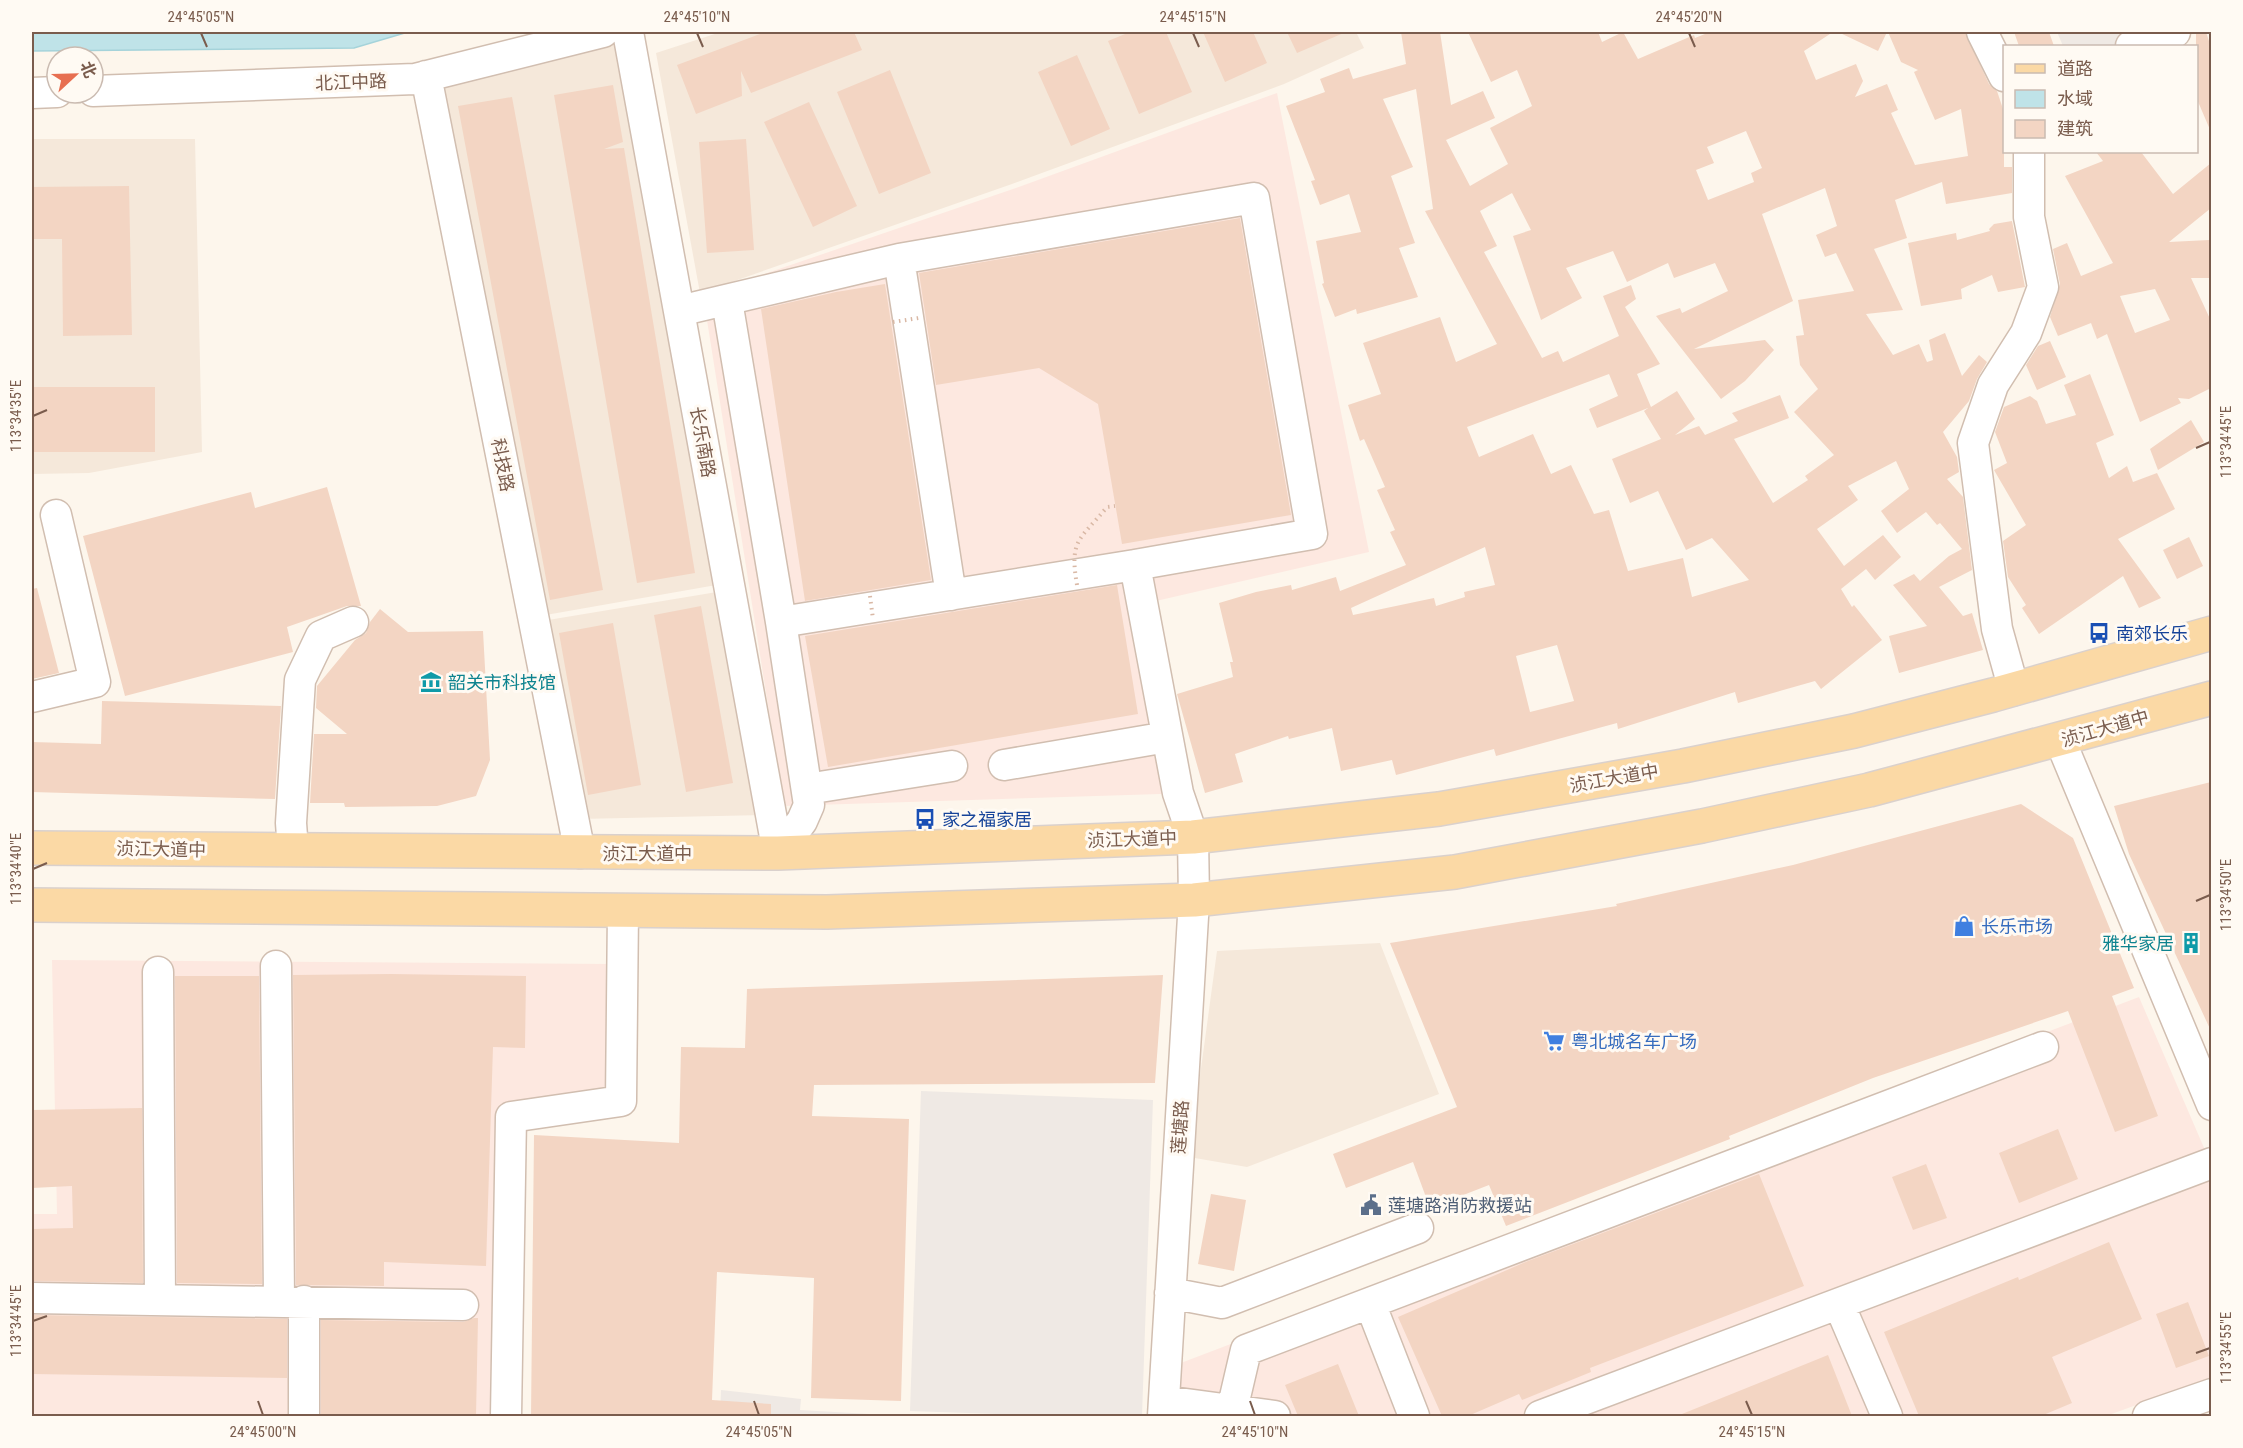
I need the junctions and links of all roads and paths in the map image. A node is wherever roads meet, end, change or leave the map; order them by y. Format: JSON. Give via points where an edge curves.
{"nodes":[{"id":1,"x":603,"y":32,"type":"edge"},
{"id":2,"x":628,"y":32,"type":"edge"},
{"id":3,"x":1982,"y":32,"type":"edge"},
{"id":4,"x":2175,"y":32,"type":"edge"},
{"id":5,"x":2134,"y":45,"type":"edge"},
{"id":6,"x":2003,"y":74,"type":"edge"},
{"id":7,"x":426,"y":76,"type":"junction"},
{"id":8,"x":105,"y":91,"type":"edge"},
{"id":9,"x":2029,"y":153,"type":"edge"},
{"id":10,"x":899,"y":259,"type":"junction"},
{"id":11,"x":727,"y":301,"type":"junction"},
{"id":12,"x":679,"y":312,"type":"junction"},
{"id":13,"x":919,"y":318,"type":"dead end"},
{"id":14,"x":893,"y":322,"type":"dead end"},
{"id":15,"x":1115,"y":506,"type":"dead end"},
{"id":16,"x":56,"y":515,"type":"dead end"},
{"id":17,"x":1135,"y":565,"type":"junction"},
{"id":18,"x":1077,"y":585,"type":"dead end"},
{"id":19,"x":951,"y":595,"type":"junction"},
{"id":20,"x":870,"y":596,"type":"dead end"},
{"id":21,"x":873,"y":619,"type":"dead end"},
{"id":22,"x":353,"y":622,"type":"dead end"},
{"id":23,"x":781,"y":622,"type":"junction"},
{"id":24,"x":2211,"y":633,"type":"edge"},
{"id":25,"x":2014,"y":690,"type":"junction"},
{"id":26,"x":32,"y":697,"type":"edge"},
{"id":27,"x":2211,"y":698,"type":"edge"},
{"id":28,"x":1167,"y":737,"type":"junction"},
{"id":29,"x":2060,"y":740,"type":"junction"},
{"id":30,"x":1004,"y":765,"type":"dead end"},
{"id":31,"x":952,"y":766,"type":"dead end"},
{"id":32,"x":807,"y":789,"type":"junction"},
{"id":33,"x":1193,"y":837,"type":"junction"},
{"id":34,"x":32,"y":848,"type":"edge"},
{"id":35,"x":293,"y":850,"type":"junction"},
{"id":36,"x":580,"y":853,"type":"junction"},
{"id":37,"x":778,"y":853,"type":"junction"},
{"id":38,"x":1194,"y":900,"type":"junction"},
{"id":39,"x":32,"y":905,"type":"edge"},
{"id":40,"x":623,"y":910,"type":"junction"},
{"id":41,"x":276,"y":966,"type":"dead end"},
{"id":42,"x":158,"y":972,"type":"dead end"},
{"id":43,"x":2043,"y":1047,"type":"dead end"},
{"id":44,"x":2211,"y":1105,"type":"edge"},
{"id":45,"x":2211,"y":1163,"type":"edge"},
{"id":46,"x":1418,"y":1228,"type":"dead end"},
{"id":47,"x":1170,"y":1293,"type":"junction"},
{"id":48,"x":32,"y":1298,"type":"edge"},
{"id":49,"x":159,"y":1300,"type":"junction"},
{"id":50,"x":292,"y":1301,"type":"junction"},
{"id":51,"x":1370,"y":1303,"type":"junction"},
{"id":52,"x":1839,"y":1304,"type":"junction"},
{"id":53,"x":464,"y":1305,"type":"dead end"},
{"id":54,"x":2211,"y":1394,"type":"edge"},
{"id":55,"x":1163,"y":1408,"type":"edge"},
{"id":56,"x":1232,"y":1410,"type":"junction"},
{"id":57,"x":304,"y":1416,"type":"edge"},
{"id":58,"x":506,"y":1416,"type":"edge"},
{"id":59,"x":1275,"y":1416,"type":"edge"},
{"id":60,"x":1414,"y":1416,"type":"edge"},
{"id":61,"x":1540,"y":1416,"type":"edge"},
{"id":62,"x":1887,"y":1416,"type":"edge"},
{"id":63,"x":2148,"y":1416,"type":"edge"}],
"edges":[{"from":1,"to":7,"type":"street","name":"北江中路"},
{"from":2,"to":12,"type":"street","name":"长乐南路"},
{"from":3,"to":6,"type":"street"},
{"from":4,"to":5,"type":"street"},
{"from":7,"to":8,"type":"street","name":"北江中路"},
{"from":7,"to":36,"type":"street","name":"科技路"},
{"from":9,"to":25,"type":"street","via":[[2029,217],[2043,287],[2026,333],[1993,385],[1972,443],[1997,629]]},
{"from":10,"to":11,"type":"street"},
{"from":10,"to":17,"type":"street","via":[[1254,198],[1312,534]]},
{"from":10,"to":19,"type":"street"},
{"from":11,"to":12,"type":"street"},
{"from":11,"to":23,"type":"street"},
{"from":12,"to":37,"type":"street","name":"长乐南路"},
{"from":13,"to":14,"type":"path","bridge":true},
{"from":15,"to":18,"type":"path","bridge":true,"via":[[1107,507],[1074,547]]},
{"from":16,"to":26,"type":"street","via":[[94,682]]},
{"from":17,"to":19,"type":"street"},
{"from":17,"to":28,"type":"street","name":"莲塘路"},
{"from":19,"to":23,"type":"street"},
{"from":20,"to":21,"type":"path","bridge":true},
{"from":22,"to":35,"type":"street","via":[[321,636],[300,680],[291,823]]},
{"from":23,"to":32,"type":"street"},
{"from":24,"to":25,"type":"main road","name":"浈江大道中"},
{"from":25,"to":33,"type":"main road","name":"浈江大道中","via":[[1854,731],[1683,766],[1439,809]]},
{"from":27,"to":29,"type":"main road","name":"浈江大道中"},
{"from":28,"to":30,"type":"street"},
{"from":28,"to":33,"type":"street","name":"莲塘路","via":[[1179,800]]},
{"from":29,"to":38,"type":"main road","name":"浈江大道中","via":[[1869,790],[1467,870]]},
{"from":29,"to":44,"type":"street"},
{"from":31,"to":32,"type":"street"},
{"from":32,"to":37,"type":"street","via":[[809,805],[802,821]]},
{"from":33,"to":37,"type":"main road","name":"浈江大道中"},
{"from":33,"to":38,"type":"street","name":"莲塘路"},
{"from":34,"to":35,"type":"main road","name":"浈江大道中"},
{"from":35,"to":36,"type":"main road","name":"浈江大道中"},
{"from":36,"to":37,"type":"main road","name":"浈江大道中"},
{"from":38,"to":40,"type":"main road","name":"浈江大道中","via":[[827,912]]},
{"from":38,"to":47,"type":"street","name":"莲塘路"},
{"from":39,"to":40,"type":"main road","name":"浈江大道中"},
{"from":40,"to":58,"type":"street","via":[[621,1101],[511,1117]]},
{"from":41,"to":50,"type":"street"},
{"from":42,"to":49,"type":"street"},
{"from":43,"to":51,"type":"street"},
{"from":45,"to":52,"type":"street"},
{"from":46,"to":47,"type":"street","via":[[1222,1303]]},
{"from":47,"to":55,"type":"street","name":"莲塘路"},
{"from":48,"to":49,"type":"street"},
{"from":49,"to":50,"type":"street"},
{"from":50,"to":53,"type":"street"},
{"from":50,"to":57,"type":"street"},
{"from":51,"to":56,"type":"street","via":[[1246,1350]]},
{"from":51,"to":60,"type":"street"},
{"from":52,"to":61,"type":"street"},
{"from":52,"to":62,"type":"street"},
{"from":54,"to":63,"type":"street"},
{"from":55,"to":56,"type":"street"},
{"from":56,"to":59,"type":"street"}]}
